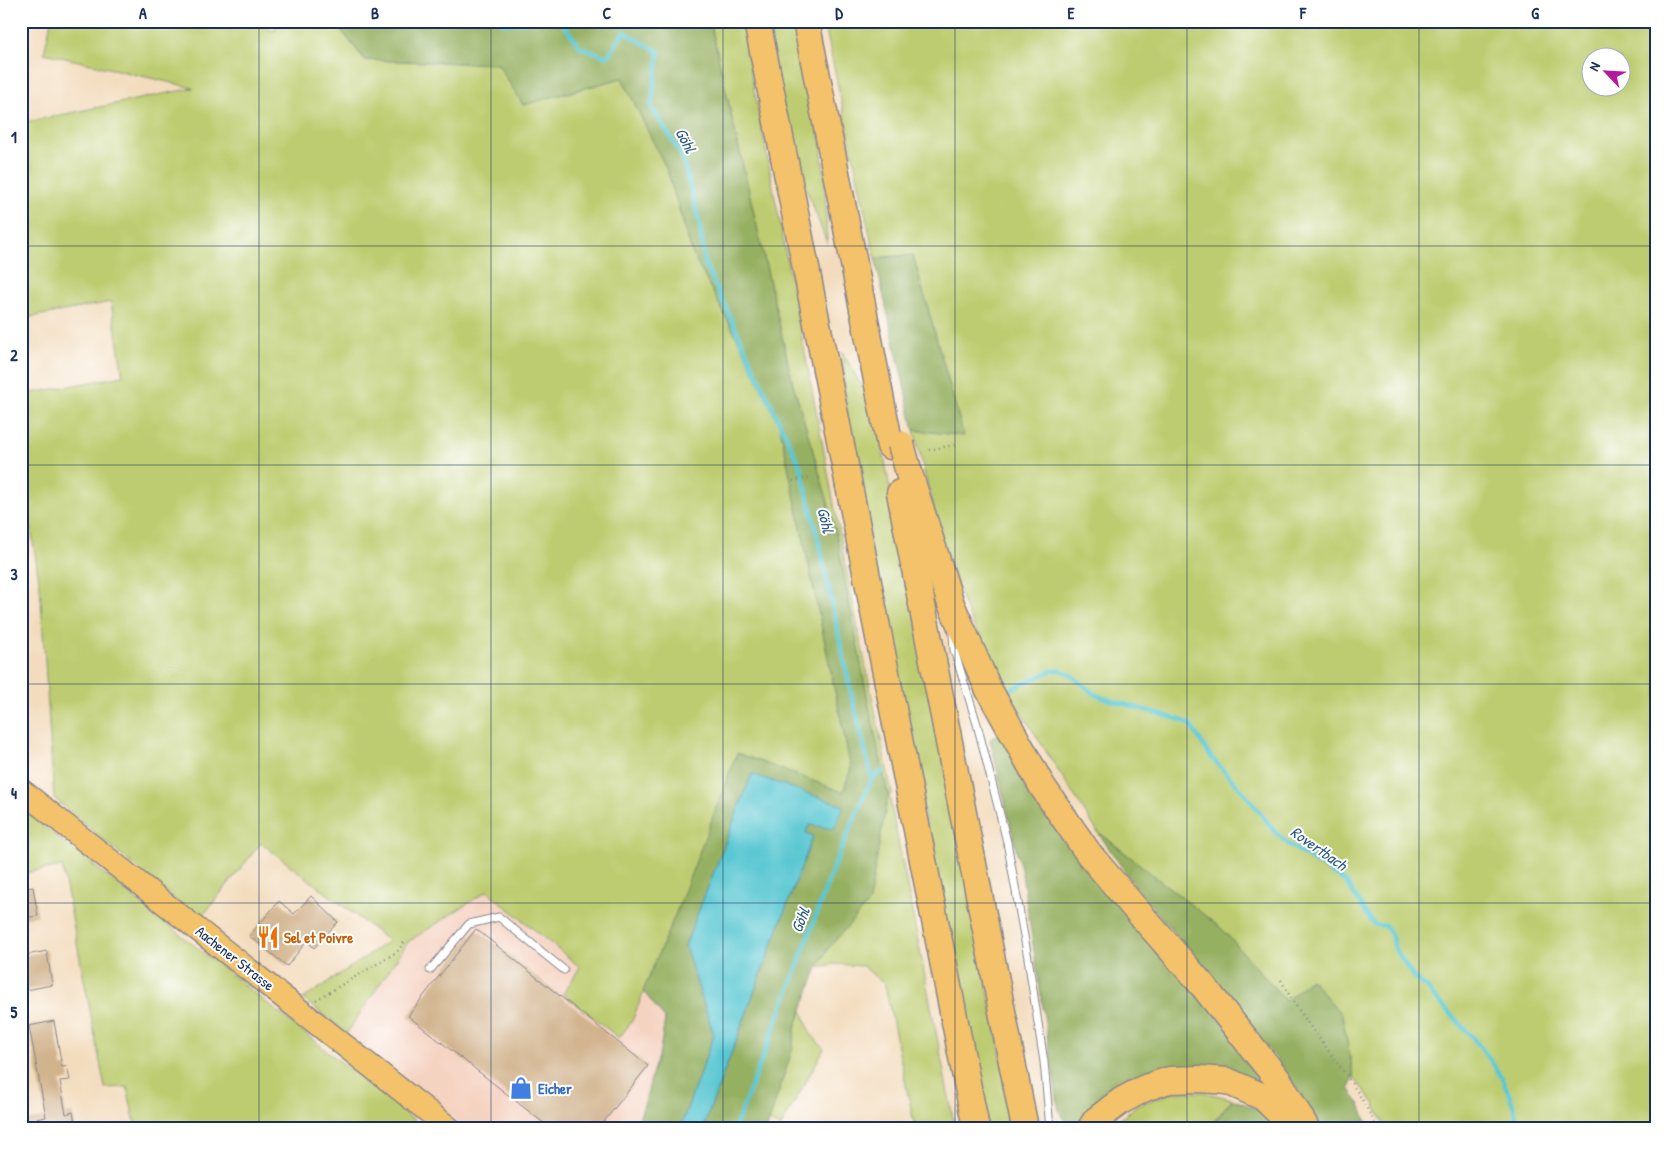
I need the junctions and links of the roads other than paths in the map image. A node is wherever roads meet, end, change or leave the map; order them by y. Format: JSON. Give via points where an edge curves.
{"nodes":[{"id":1,"x":757,"y":21,"type":"edge"},
{"id":2,"x":806,"y":21,"type":"edge"},
{"id":3,"x":903,"y":475,"type":"junction"},
{"id":4,"x":988,"y":718,"type":"junction"},
{"id":5,"x":21,"y":790,"type":"edge"},
{"id":6,"x":430,"y":970,"type":"dead end"},
{"id":7,"x":564,"y":970,"type":"dead end"},
{"id":8,"x":449,"y":1128,"type":"edge"},
{"id":9,"x":976,"y":1128,"type":"edge"},
{"id":10,"x":1025,"y":1128,"type":"edge"},
{"id":11,"x":1050,"y":1128,"type":"edge"},
{"id":12,"x":1091,"y":1128,"type":"edge"},
{"id":13,"x":1295,"y":1128,"type":"edge"},
{"id":14,"x":1306,"y":1128,"type":"edge"}],
"edges":[{"from":1,"to":9,"type":"highway","bridge":true},
{"from":2,"to":3,"type":"highway","bridge":true,"via":[[885,419]]},
{"from":3,"to":4,"type":"highway","via":[[951,604]]},
{"from":3,"to":10,"type":"highway","via":[[944,715]]},
{"from":4,"to":11,"type":"lane","via":[[1044,1062]]},
{"from":4,"to":14,"type":"highway","via":[[1042,786],[1089,854],[1204,987],[1279,1081]]},
{"from":5,"to":8,"type":"main road","name":"Aachener Strasse"},
{"from":6,"to":7,"type":"lane","via":[[469,924],[499,917]]},
{"from":12,"to":13,"type":"highway","via":[[1096,1120],[1145,1088],[1169,1080],[1200,1079],[1227,1081],[1263,1097]]}]}
